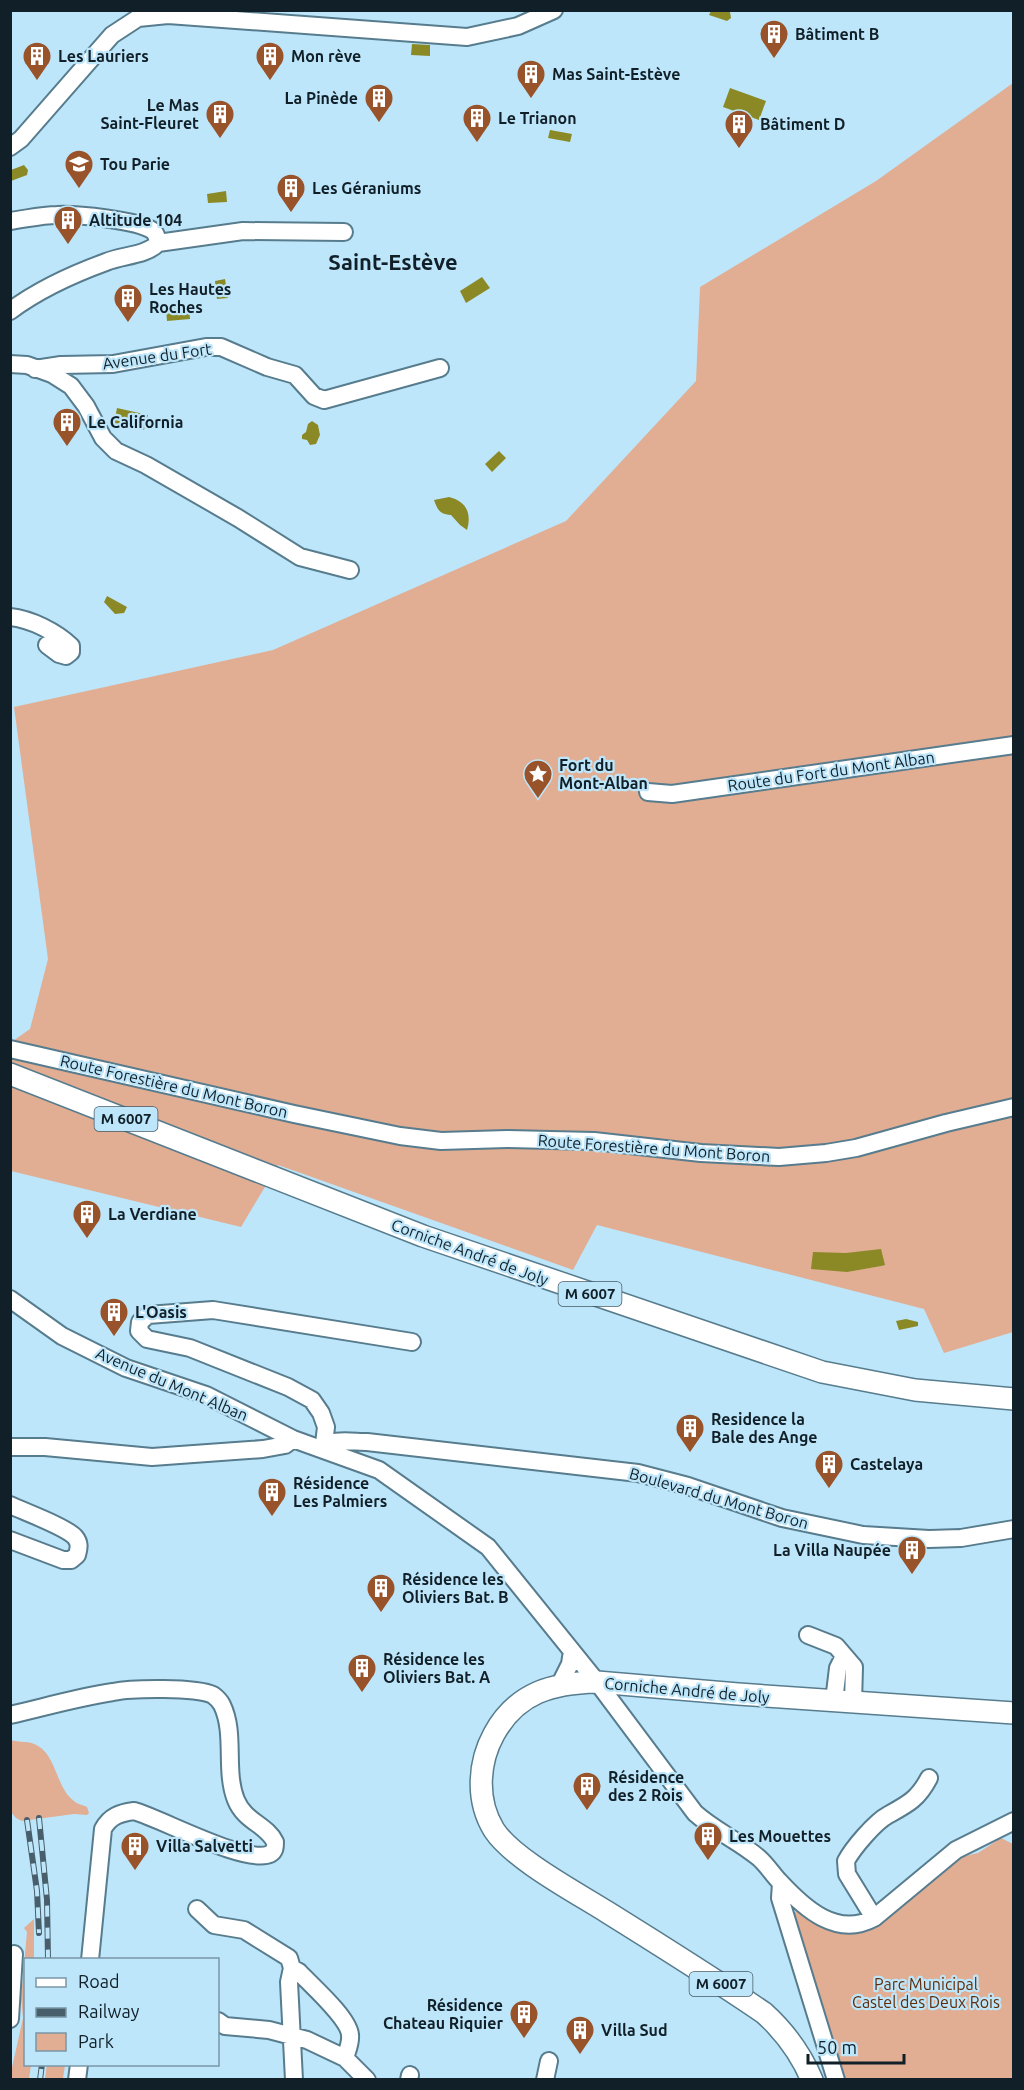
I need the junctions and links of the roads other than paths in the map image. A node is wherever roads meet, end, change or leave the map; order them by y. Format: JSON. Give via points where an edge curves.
{"nodes":[{"id":1,"x":554,"y":10,"type":"edge"},
{"id":2,"x":10,"y":147,"type":"edge"},
{"id":3,"x":10,"y":220,"type":"edge"},
{"id":4,"x":344,"y":232,"type":"dead end"},
{"id":5,"x":158,"y":243,"type":"junction"},
{"id":6,"x":10,"y":311,"type":"edge"},
{"id":7,"x":10,"y":364,"type":"edge"},
{"id":8,"x":440,"y":368,"type":"dead end"},
{"id":9,"x":35,"y":369,"type":"junction"},
{"id":10,"x":350,"y":570,"type":"dead end"},
{"id":11,"x":10,"y":617,"type":"edge"},
{"id":12,"x":47,"y":645,"type":"dead end"},
{"id":13,"x":1014,"y":745,"type":"edge"},
{"id":14,"x":648,"y":792,"type":"dead end"},
{"id":15,"x":10,"y":1049,"type":"edge"},
{"id":16,"x":10,"y":1074,"type":"edge"},
{"id":17,"x":1014,"y":1107,"type":"edge"},
{"id":18,"x":10,"y":1299,"type":"edge"},
{"id":19,"x":412,"y":1342,"type":"dead end"},
{"id":20,"x":1014,"y":1399,"type":"edge"},
{"id":21,"x":293,"y":1439,"type":"junction"},
{"id":22,"x":321,"y":1446,"type":"junction"},
{"id":23,"x":10,"y":1447,"type":"edge"},
{"id":24,"x":10,"y":1505,"type":"edge"},
{"id":25,"x":1014,"y":1528,"type":"edge"},
{"id":26,"x":10,"y":1540,"type":"edge"},
{"id":27,"x":808,"y":1635,"type":"dead end"},
{"id":28,"x":572,"y":1651,"type":"junction"},
{"id":29,"x":597,"y":1682,"type":"junction"},
{"id":30,"x":560,"y":1684,"type":"junction"},
{"id":31,"x":843,"y":1702,"type":"junction"},
{"id":32,"x":1014,"y":1713,"type":"edge"},
{"id":33,"x":10,"y":1714,"type":"edge"},
{"id":34,"x":929,"y":1778,"type":"dead end"},
{"id":35,"x":1014,"y":1821,"type":"edge"},
{"id":36,"x":781,"y":1883,"type":"junction"},
{"id":37,"x":197,"y":1909,"type":"dead end"},
{"id":38,"x":874,"y":1918,"type":"junction"},
{"id":39,"x":14,"y":1954,"type":"dead end"},
{"id":40,"x":90,"y":1958,"type":"edge"},
{"id":41,"x":292,"y":1968,"type":"junction"},
{"id":42,"x":10,"y":2019,"type":"edge"},
{"id":43,"x":219,"y":2022,"type":"edge"},
{"id":44,"x":291,"y":2035,"type":"junction"},
{"id":45,"x":345,"y":2058,"type":"junction"},
{"id":46,"x":549,"y":2061,"type":"dead end"},
{"id":47,"x":294,"y":2079,"type":"edge"},
{"id":48,"x":367,"y":2079,"type":"edge"},
{"id":49,"x":545,"y":2079,"type":"edge"},
{"id":50,"x":812,"y":2079,"type":"edge"},
{"id":51,"x":836,"y":2079,"type":"edge"}],
"edges":[{"from":1,"to":2,"type":"street","via":[[518,26],[467,37],[168,15],[138,18],[112,35]]},
{"from":3,"to":5,"type":"street","via":[[89,215],[143,226],[153,231]]},
{"from":4,"to":5,"type":"street","via":[[243,231]]},
{"from":5,"to":6,"type":"street","via":[[152,249],[107,261],[70,278]]},
{"from":7,"to":9,"type":"street","name":"Avenue du Fort"},
{"from":8,"to":9,"type":"street","name":"Avenue du Fort","via":[[324,400],[314,396],[295,375],[221,347],[113,364]]},
{"from":9,"to":10,"type":"street","name":"Avenue du Fort","via":[[71,386],[103,438],[116,451],[300,557]]},
{"from":11,"to":12,"type":"street","via":[[35,623],[71,646],[71,652],[66,656],[59,654]]},
{"from":13,"to":14,"type":"street","name":"Route du Fort du Mont Alban","via":[[672,794]]},
{"from":15,"to":17,"type":"street","name":"Route Forestière du Mont Boron","via":[[294,1114],[441,1141],[594,1141],[779,1157],[856,1148]]},
{"from":16,"to":20,"type":"main road","name":"Corniche André de Joly","number":"M 6007","via":[[423,1236],[822,1372],[905,1389]]},
{"from":18,"to":21,"type":"street","name":"Avenue du Mont Alban","via":[[62,1336],[126,1368],[206,1395]]},
{"from":19,"to":22,"type":"street","via":[[213,1310],[148,1315],[140,1322],[139,1331],[147,1339],[190,1348],[312,1400],[326,1427]]},
{"from":21,"to":22,"type":"street","name":"Avenue du Mont Alban"},
{"from":21,"to":23,"type":"street","via":[[285,1445],[263,1449],[152,1457]]},
{"from":22,"to":25,"type":"street","name":"Boulevard du Mont Boron","via":[[367,1442],[638,1473],[782,1518],[863,1536],[961,1538]]},
{"from":22,"to":28,"type":"street","name":"Avenue du Mont Alban","via":[[379,1470],[488,1547]]},
{"from":24,"to":26,"type":"street","via":[[67,1532],[80,1546],[71,1560],[63,1560]]},
{"from":27,"to":31,"type":"street","via":[[836,1646],[854,1667]]},
{"from":28,"to":29,"type":"street","name":"Avenue du Mont Alban"},
{"from":28,"to":30,"type":"street"},
{"from":29,"to":30,"type":"main road","name":"Corniche André de Joly","number":"M 6007"},
{"from":29,"to":31,"type":"main road","name":"Corniche André de Joly","number":"M 6007"},
{"from":29,"to":36,"type":"street","name":"Avenue du Mont Alban","via":[[695,1813],[759,1858]]},
{"from":30,"to":50,"type":"main road","name":"Corniche André de Joly","number":"M 6007","via":[[517,1705],[493,1736],[481,1778],[485,1807],[494,1829],[527,1860],[764,2013],[781,2028]]},
{"from":31,"to":32,"type":"main road","name":"Corniche André de Joly","number":"M 6007"},
{"from":33,"to":40,"type":"street","via":[[127,1690],[213,1695],[226,1717],[236,1800],[247,1817],[275,1842],[271,1853],[257,1855],[215,1845],[134,1811],[111,1818],[103,1829]]},
{"from":34,"to":38,"type":"street","via":[[923,1790],[905,1806],[879,1821],[846,1861],[848,1874]]},
{"from":35,"to":38,"type":"street","via":[[956,1850]]},
{"from":36,"to":38,"type":"street","name":"Avenue du Mont Alban","via":[[820,1917],[835,1924],[853,1926]]},
{"from":36,"to":51,"type":"street","via":[[780,1898]]},
{"from":37,"to":41,"type":"street","via":[[214,1925],[244,1930],[289,1958]]},
{"from":39,"to":42,"type":"street"},
{"from":41,"to":44,"type":"street"},
{"from":41,"to":45,"type":"street","via":[[343,2020],[350,2033]]},
{"from":43,"to":44,"type":"street","via":[[225,2026]]},
{"from":44,"to":45,"type":"street"},
{"from":44,"to":47,"type":"street"},
{"from":45,"to":48,"type":"street"},
{"from":46,"to":49,"type":"street"}]}
